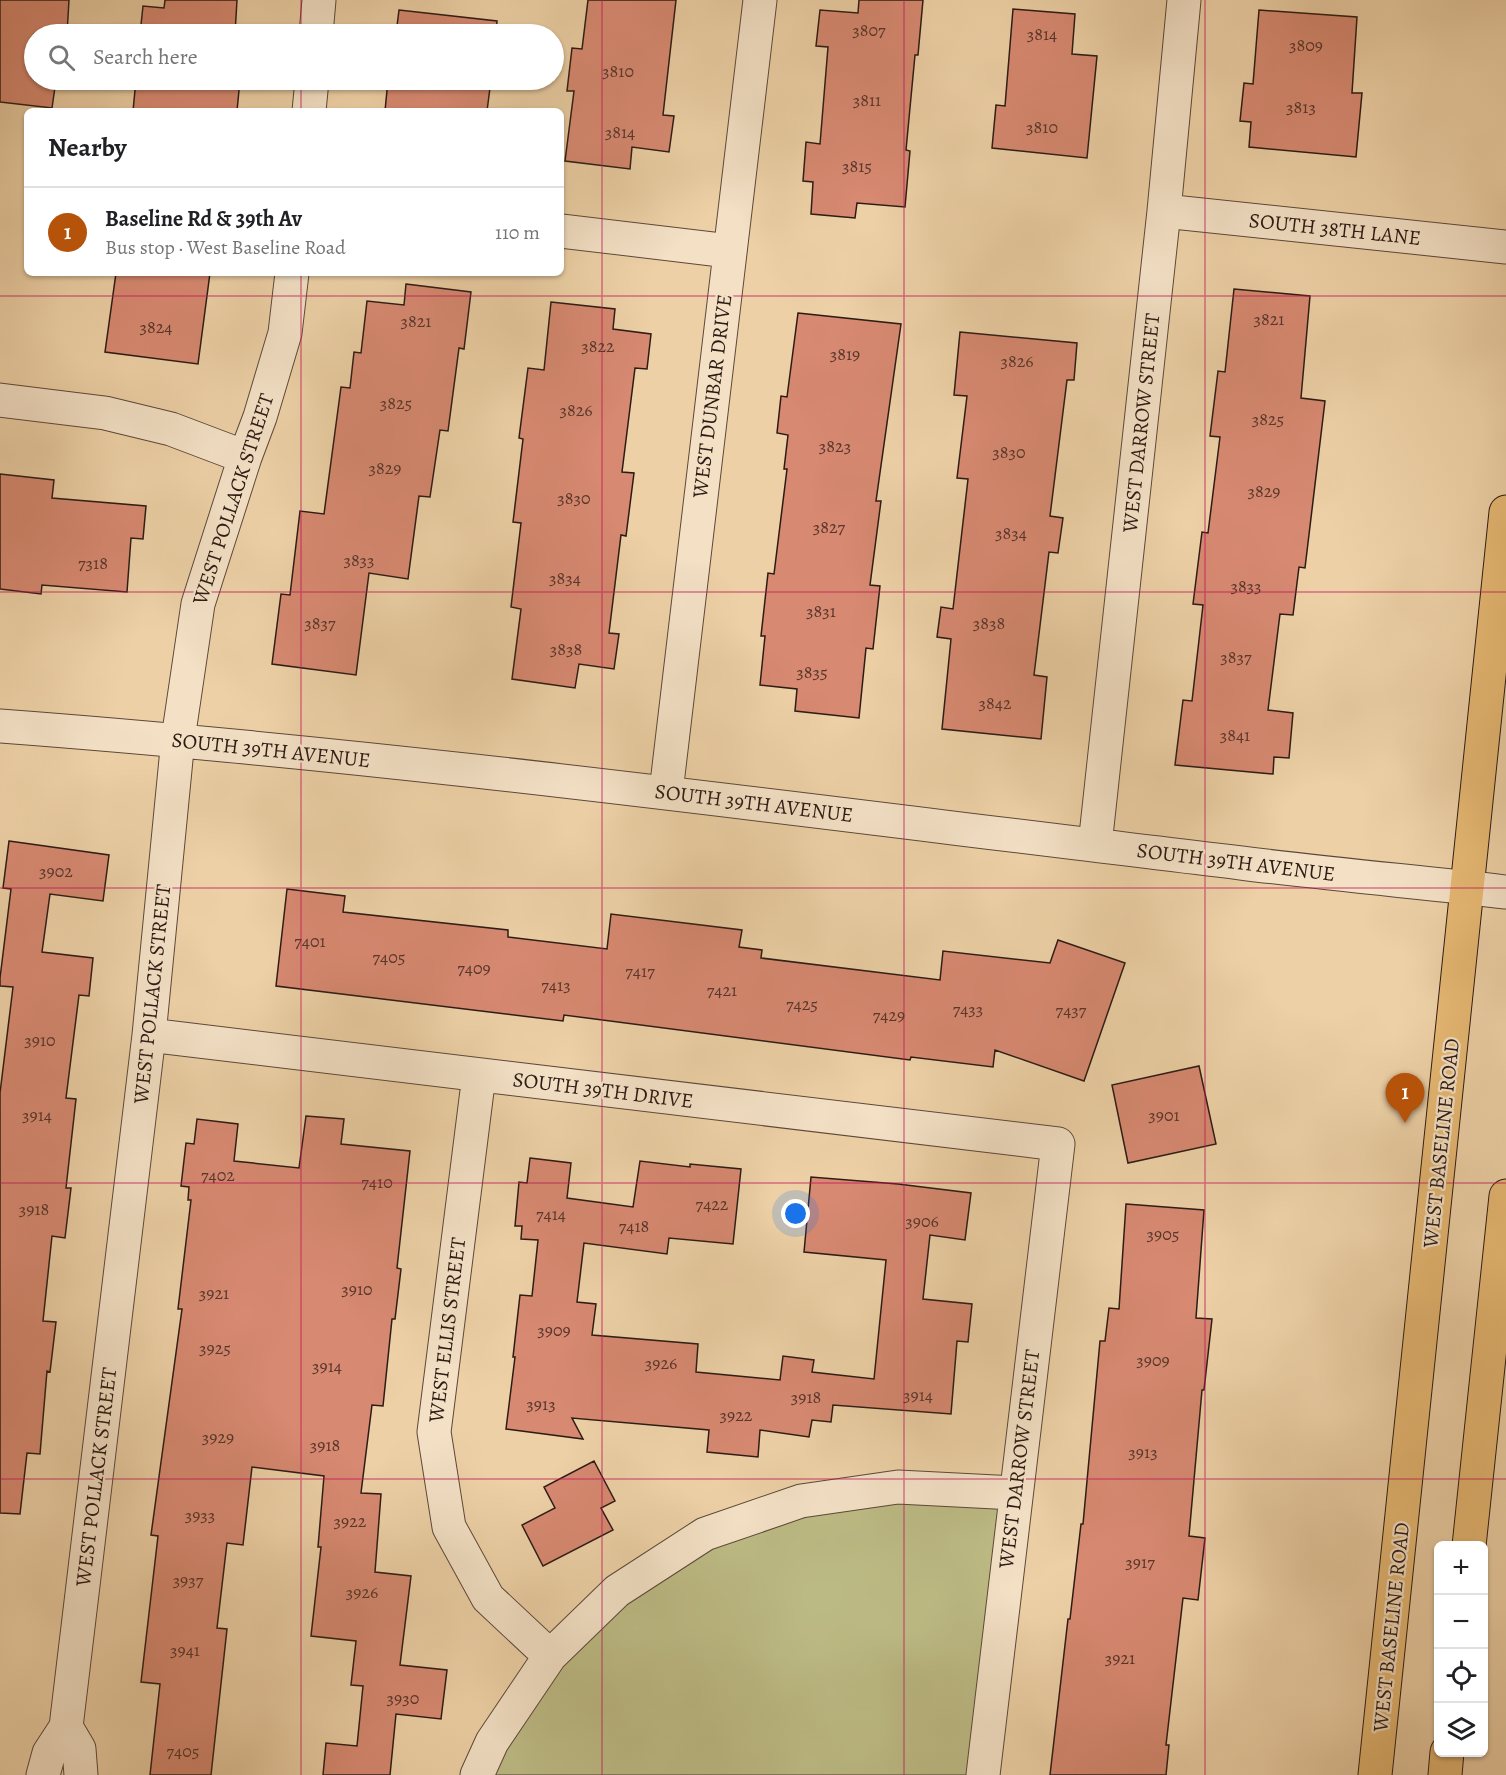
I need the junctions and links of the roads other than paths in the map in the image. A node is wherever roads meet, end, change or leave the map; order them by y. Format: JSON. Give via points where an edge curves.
{"nodes":[{"id":1,"x":319,"y":0,"type":"edge"},
{"id":2,"x":760,"y":0,"type":"edge"},
{"id":3,"x":1184,"y":0,"type":"edge"},
{"id":4,"x":317,"y":24,"type":"edge"},
{"id":5,"x":311,"y":90,"type":"edge"},
{"id":6,"x":309,"y":108,"type":"edge"},
{"id":7,"x":1164,"y":211,"type":"junction"},
{"id":8,"x":564,"y":231,"type":"edge"},
{"id":9,"x":1506,"y":247,"type":"edge"},
{"id":10,"x":729,"y":251,"type":"junction"},
{"id":11,"x":292,"y":276,"type":"edge"},
{"id":12,"x":0,"y":400,"type":"edge"},
{"id":13,"x":245,"y":457,"type":"junction"},
{"id":14,"x":1506,"y":512,"type":"edge"},
{"id":15,"x":0,"y":726,"type":"edge"},
{"id":16,"x":178,"y":740,"type":"junction"},
{"id":17,"x":666,"y":792,"type":"junction"},
{"id":18,"x":1095,"y":845,"type":"junction"},
{"id":19,"x":1467,"y":888,"type":"junction"},
{"id":20,"x":1506,"y":892,"type":"edge"},
{"id":21,"x":149,"y":1035,"type":"junction"},
{"id":22,"x":479,"y":1075,"type":"junction"},
{"id":23,"x":1058,"y":1144,"type":"joint"},
{"id":24,"x":1506,"y":1196,"type":"edge"},
{"id":25,"x":1015,"y":1493,"type":"junction"},
{"id":26,"x":1469,"y":1541,"type":"edge"},
{"id":27,"x":550,"y":1656,"type":"junction"},
{"id":28,"x":66,"y":1727,"type":"junction"},
{"id":29,"x":1447,"y":1757,"type":"edge"},
{"id":30,"x":43,"y":1775,"type":"edge"},
{"id":31,"x":81,"y":1775,"type":"edge"},
{"id":32,"x":477,"y":1775,"type":"edge"},
{"id":33,"x":983,"y":1775,"type":"edge"},
{"id":34,"x":1375,"y":1775,"type":"edge"},
{"id":35,"x":1445,"y":1775,"type":"edge"}],
"edges":[{"from":1,"to":4,"type":"street"},
{"from":2,"to":10,"type":"street","name":"WEST DUNBAR DRIVE"},
{"from":3,"to":7,"type":"street","name":"WEST DARROW STREET"},
{"from":5,"to":6,"type":"street"},
{"from":7,"to":9,"type":"street","name":"SOUTH 38TH LANE"},
{"from":7,"to":18,"type":"street","name":"WEST DARROW STREET"},
{"from":8,"to":10,"type":"street"},
{"from":10,"to":17,"type":"street","name":"WEST DUNBAR DRIVE"},
{"from":11,"to":13,"type":"street","name":"WEST POLLACK STREET","via":[[285,333]]},
{"from":12,"to":13,"type":"street","via":[[105,413],[171,429]]},
{"from":13,"to":16,"type":"street","name":"WEST POLLACK STREET","via":[[198,604]]},
{"from":14,"to":19,"type":"main road","name":"WEST BASELINE ROAD"},
{"from":15,"to":16,"type":"street","name":"SOUTH 39TH AVENUE"},
{"from":16,"to":17,"type":"street","name":"SOUTH 39TH AVENUE"},
{"from":16,"to":21,"type":"street","name":"WEST POLLACK STREET"},
{"from":17,"to":18,"type":"street","name":"SOUTH 39TH AVENUE"},
{"from":18,"to":19,"type":"street","name":"SOUTH 39TH AVENUE"},
{"from":19,"to":20,"type":"street","name":"SOUTH 39TH AVENUE"},
{"from":19,"to":34,"type":"main road","name":"WEST BASELINE ROAD"},
{"from":21,"to":22,"type":"street","name":"SOUTH 39TH DRIVE"},
{"from":21,"to":28,"type":"street","name":"WEST POLLACK STREET"},
{"from":22,"to":23,"type":"street","name":"SOUTH 39TH DRIVE"},
{"from":22,"to":27,"type":"street","name":"WEST ELLIS STREET","via":[[434,1432],[449,1527],[488,1598]]},
{"from":23,"to":25,"type":"street","name":"WEST DARROW STREET"},
{"from":24,"to":26,"type":"main road"},
{"from":25,"to":27,"type":"street","via":[[898,1487],[801,1502],[705,1534],[617,1591]]},
{"from":25,"to":33,"type":"street","name":"WEST DARROW STREET"},
{"from":27,"to":32,"type":"street","via":[[492,1742]]},
{"from":28,"to":30,"type":"street","name":"WEST POLLACK STREET","via":[[49,1753]]},
{"from":28,"to":31,"type":"street","via":[[79,1749]]},
{"from":29,"to":35,"type":"main road"}]}
